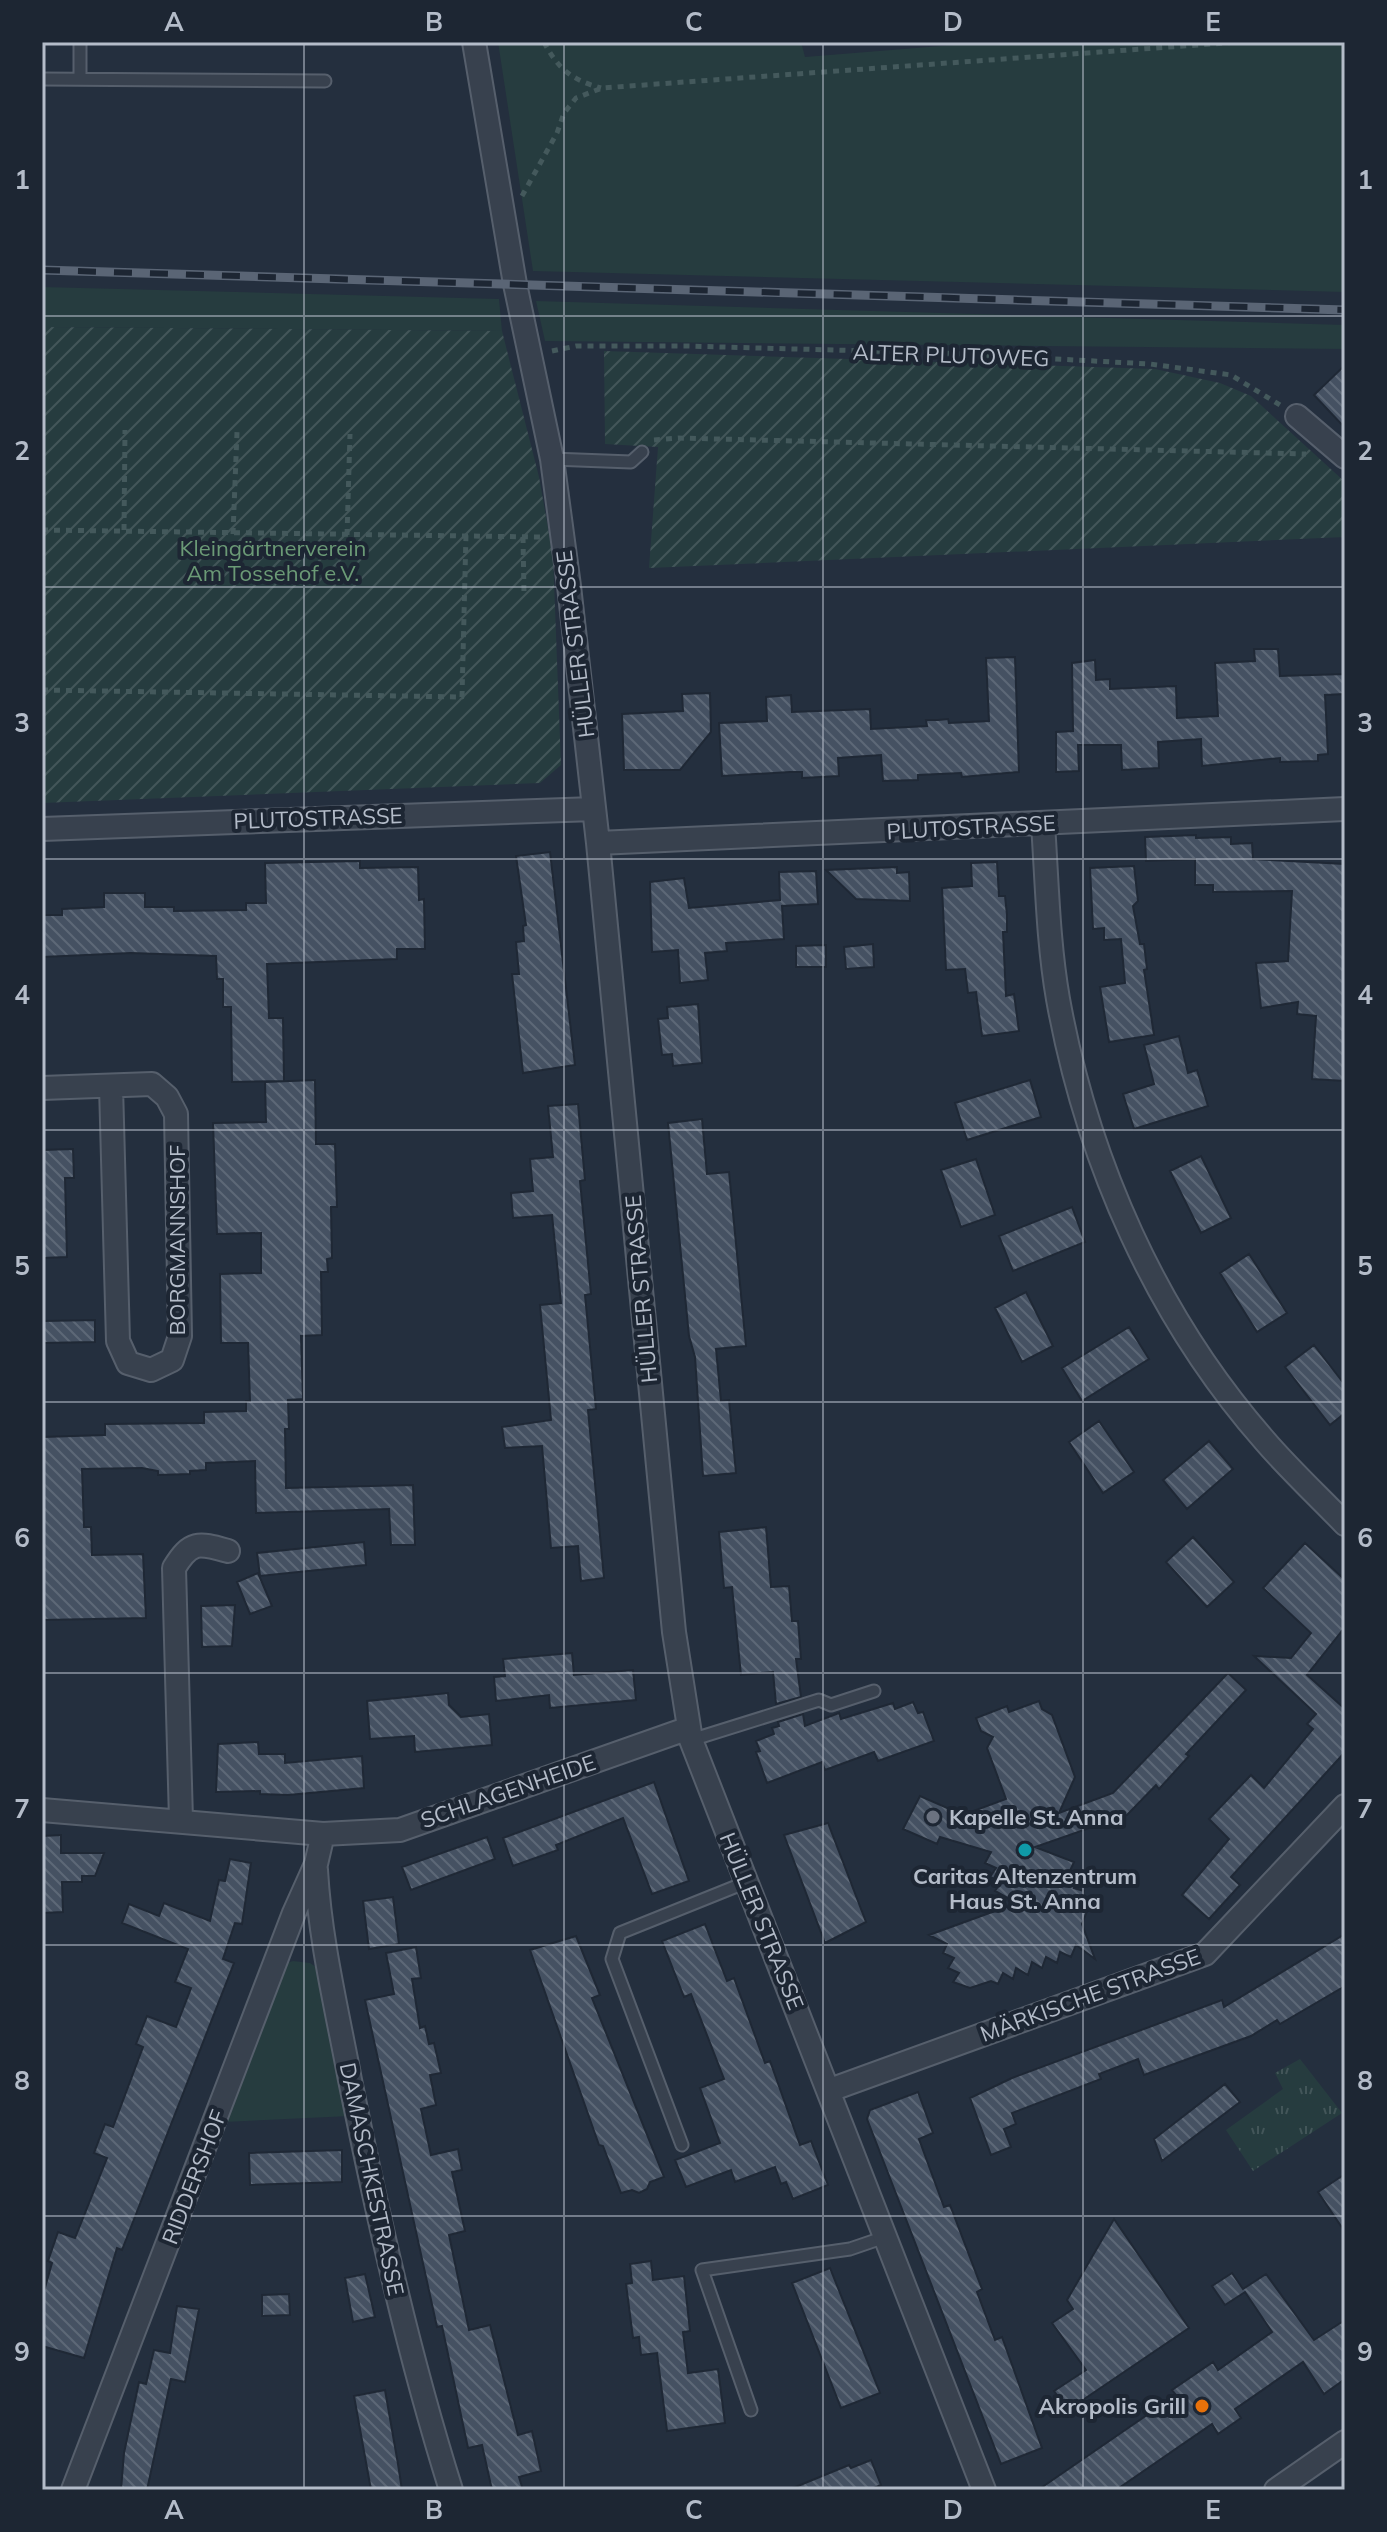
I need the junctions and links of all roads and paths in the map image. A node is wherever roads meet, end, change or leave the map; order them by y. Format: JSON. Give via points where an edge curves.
{"nodes":[{"id":1,"x":80,"y":42,"type":"edge"},
{"id":2,"x":474,"y":42,"type":"edge"},
{"id":3,"x":544,"y":42,"type":"edge"},
{"id":4,"x":1239,"y":42,"type":"edge"},
{"id":5,"x":42,"y":79,"type":"edge"},
{"id":6,"x":80,"y":79,"type":"junction"},
{"id":7,"x":325,"y":81,"type":"dead end"},
{"id":8,"x":602,"y":88,"type":"junction"},
{"id":9,"x":502,"y":204,"type":"junction"},
{"id":10,"x":529,"y":355,"type":"junction"},
{"id":11,"x":1297,"y":416,"type":"joint"},
{"id":12,"x":125,"y":430,"type":"dead end"},
{"id":13,"x":237,"y":432,"type":"dead end"},
{"id":14,"x":350,"y":434,"type":"dead end"},
{"id":15,"x":1338,"y":451,"type":"edge"},
{"id":16,"x":642,"y":452,"type":"joint"},
{"id":17,"x":552,"y":459,"type":"junction"},
{"id":18,"x":42,"y":530,"type":"edge"},
{"id":19,"x":124,"y":530,"type":"junction"},
{"id":20,"x":233,"y":534,"type":"junction"},
{"id":21,"x":466,"y":534,"type":"junction"},
{"id":22,"x":347,"y":535,"type":"junction"},
{"id":23,"x":523,"y":537,"type":"junction"},
{"id":24,"x":562,"y":537,"type":"junction"},
{"id":25,"x":524,"y":593,"type":"dead end"},
{"id":26,"x":42,"y":690,"type":"edge"},
{"id":27,"x":594,"y":809,"type":"junction"},
{"id":28,"x":1345,"y":809,"type":"edge"},
{"id":29,"x":1043,"y":824,"type":"junction"},
{"id":30,"x":42,"y":829,"type":"edge"},
{"id":31,"x":598,"y":843,"type":"junction"},
{"id":32,"x":111,"y":1086,"type":"junction"},
{"id":33,"x":42,"y":1088,"type":"edge"},
{"id":34,"x":1345,"y":1524,"type":"edge"},
{"id":35,"x":228,"y":1551,"type":"dead end"},
{"id":36,"x":874,"y":1691,"type":"dead end"},
{"id":37,"x":690,"y":1734,"type":"junction"},
{"id":38,"x":1345,"y":1806,"type":"edge"},
{"id":39,"x":42,"y":1810,"type":"edge"},
{"id":40,"x":181,"y":1820,"type":"junction"},
{"id":41,"x":323,"y":1834,"type":"junction"},
{"id":42,"x":316,"y":1864,"type":"junction"},
{"id":43,"x":747,"y":1882,"type":"junction"},
{"id":44,"x":830,"y":2090,"type":"junction"},
{"id":45,"x":682,"y":2145,"type":"dead end"},
{"id":46,"x":885,"y":2237,"type":"junction"},
{"id":47,"x":751,"y":2410,"type":"dead end"},
{"id":48,"x":1345,"y":2442,"type":"edge"},
{"id":49,"x":73,"y":2490,"type":"edge"},
{"id":50,"x":451,"y":2490,"type":"edge"},
{"id":51,"x":984,"y":2490,"type":"edge"},
{"id":52,"x":1276,"y":2490,"type":"edge"}],
"edges":[{"from":1,"to":6,"type":"lane"},
{"from":2,"to":9,"type":"street","name":"HÜLLER STRASSE"},
{"from":3,"to":8,"type":"path","via":[[575,81]]},
{"from":4,"to":8,"type":"path"},
{"from":5,"to":6,"type":"lane"},
{"from":6,"to":7,"type":"lane"},
{"from":8,"to":9,"type":"path","via":[[576,98],[522,197]]},
{"from":9,"to":10,"type":"street","name":"HÜLLER STRASSE"},
{"from":10,"to":11,"type":"path","name":"ALTER PLUTOWEG","via":[[576,346],[685,346],[1150,364],[1231,375]]},
{"from":10,"to":17,"type":"street","name":"HÜLLER STRASSE"},
{"from":11,"to":15,"type":"street"},
{"from":12,"to":19,"type":"path"},
{"from":13,"to":20,"type":"path"},
{"from":14,"to":22,"type":"path"},
{"from":15,"to":16,"type":"path","via":[[1313,455],[656,438]]},
{"from":16,"to":17,"type":"lane","via":[[631,462]]},
{"from":17,"to":24,"type":"street","name":"HÜLLER STRASSE"},
{"from":18,"to":19,"type":"path"},
{"from":19,"to":20,"type":"path"},
{"from":20,"to":22,"type":"path"},
{"from":21,"to":22,"type":"path"},
{"from":21,"to":23,"type":"path"},
{"from":21,"to":26,"type":"path","via":[[462,697]]},
{"from":23,"to":24,"type":"path"},
{"from":23,"to":25,"type":"path"},
{"from":24,"to":27,"type":"street","name":"HÜLLER STRASSE"},
{"from":27,"to":30,"type":"street","name":"PLUTOSTRASSE"},
{"from":27,"to":31,"type":"street","name":"HÜLLER STRASSE"},
{"from":28,"to":29,"type":"street","name":"PLUTOSTRASSE"},
{"from":29,"to":31,"type":"street","name":"PLUTOSTRASSE"},
{"from":29,"to":34,"type":"street","via":[[1058,998],[1076,1080],[1099,1157],[1135,1242],[1179,1325],[1220,1383],[1264,1440]]},
{"from":31,"to":37,"type":"street","name":"HÜLLER STRASSE","via":[[674,1632]]},
{"from":32,"to":32,"type":"street","name":"BORGMANNSHOF","via":[[118,1341],[128,1363],[151,1370],[172,1360],[180,1336],[176,1114],[152,1084]]},
{"from":32,"to":33,"type":"street","name":"BORGMANNSHOF"},
{"from":35,"to":40,"type":"street","via":[[201,1544],[184,1551],[174,1568]]},
{"from":36,"to":37,"type":"lane"},
{"from":37,"to":41,"type":"street","name":"SCHLAGENHEIDE","via":[[400,1830]]},
{"from":37,"to":43,"type":"street","name":"HÜLLER STRASSE"},
{"from":38,"to":44,"type":"street","name":"MÄRKISCHE STRASSE","via":[[1205,1954]]},
{"from":39,"to":40,"type":"street","name":"SCHLAGENHEIDE"},
{"from":40,"to":41,"type":"street","name":"SCHLAGENHEIDE"},
{"from":41,"to":42,"type":"street"},
{"from":42,"to":49,"type":"street","name":"RIDDERSHOF"},
{"from":42,"to":50,"type":"street","name":"DAMASCHKESTRASSE","via":[[319,1923],[359,2122],[405,2326]]},
{"from":43,"to":44,"type":"street","name":"HÜLLER STRASSE"},
{"from":43,"to":45,"type":"lane","via":[[620,1933],[612,1959]]},
{"from":44,"to":46,"type":"street","name":"HÜLLER STRASSE"},
{"from":46,"to":47,"type":"lane","via":[[850,2249],[702,2270]]},
{"from":46,"to":51,"type":"street","name":"HÜLLER STRASSE"},
{"from":48,"to":52,"type":"street"}]}
